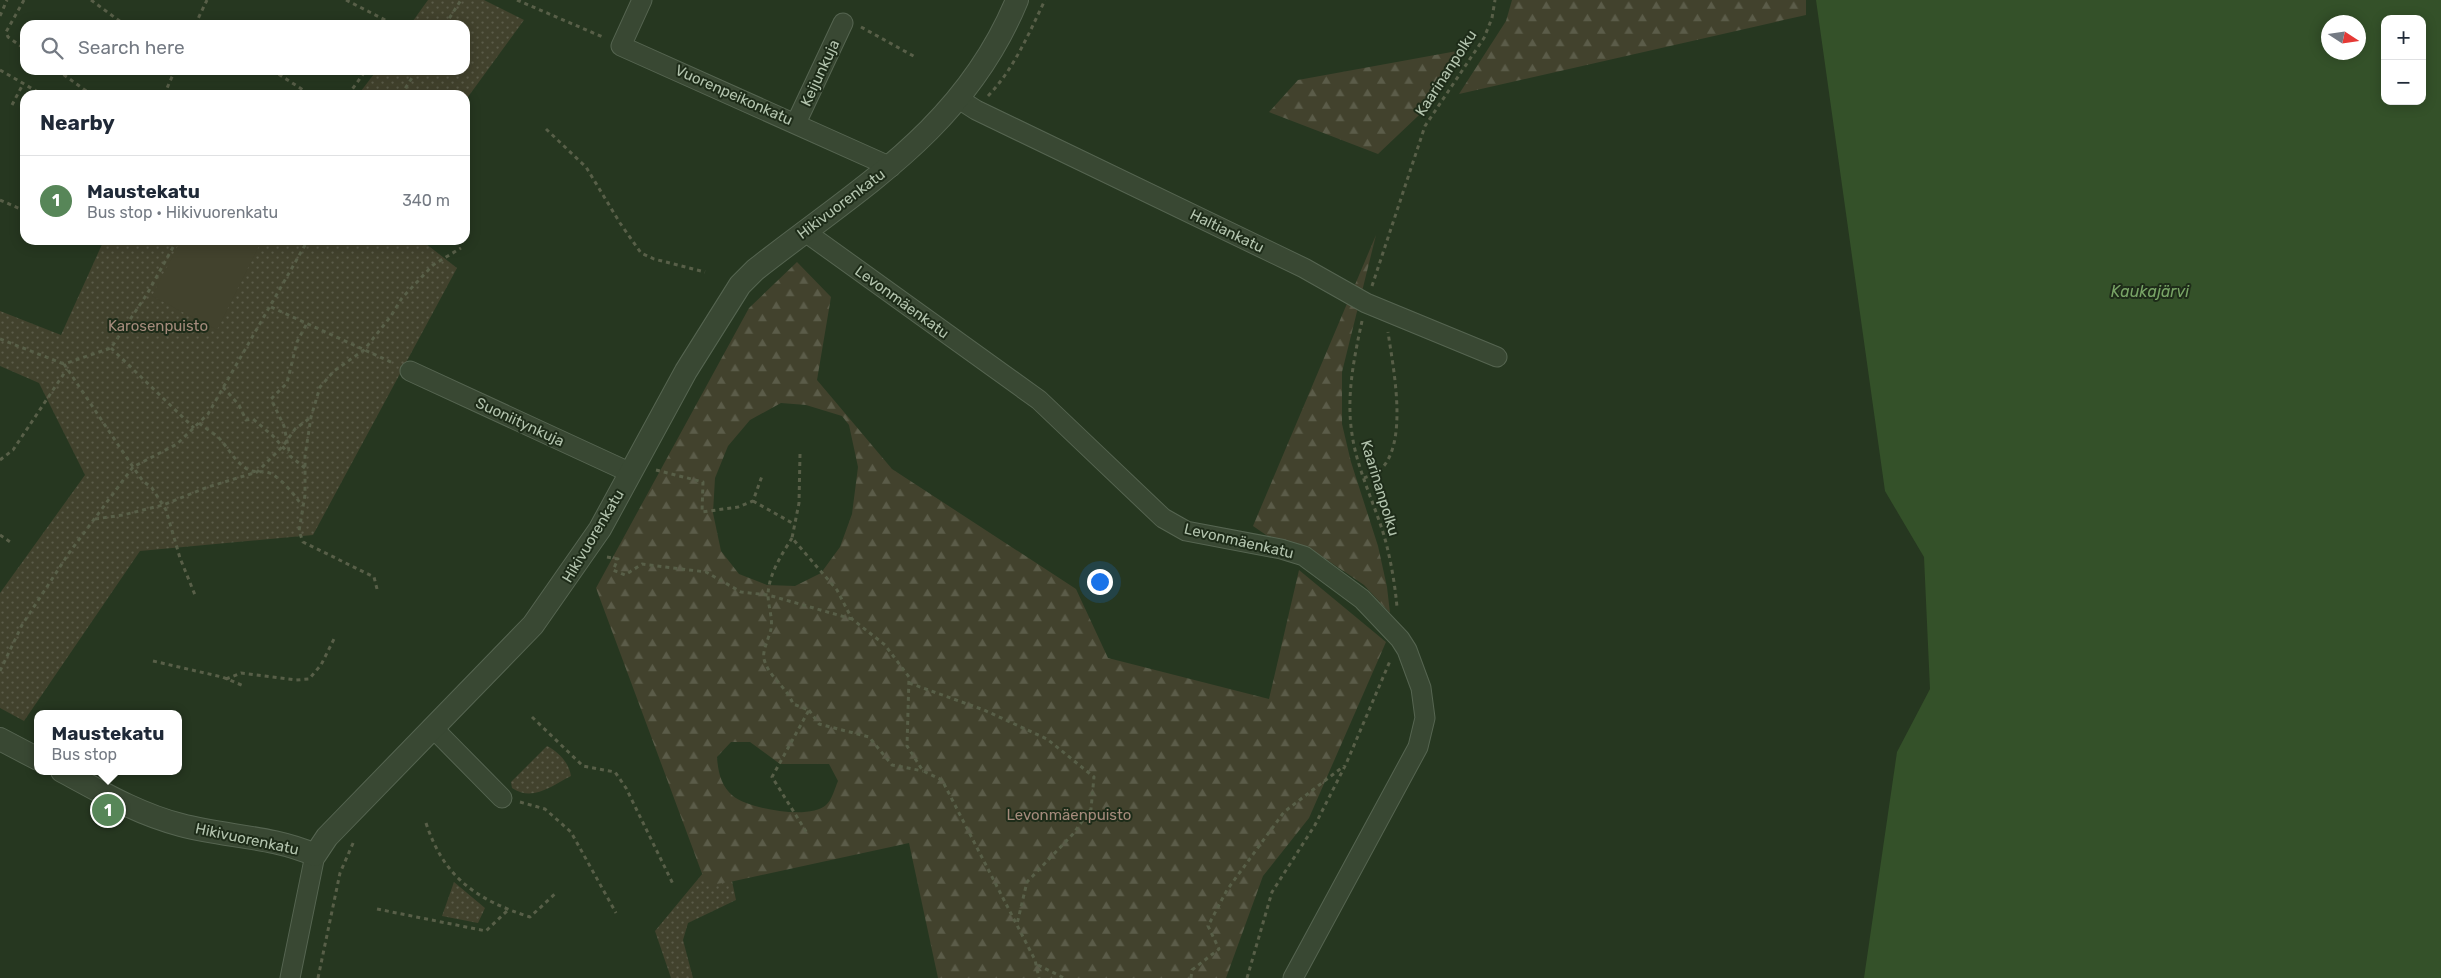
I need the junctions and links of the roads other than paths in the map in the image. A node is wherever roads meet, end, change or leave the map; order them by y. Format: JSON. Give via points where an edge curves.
{"nodes":[{"id":1,"x":642,"y":0,"type":"edge"},
{"id":2,"x":1017,"y":0,"type":"edge"},
{"id":3,"x":843,"y":23,"type":"road end"},
{"id":4,"x":968,"y":104,"type":"junction"},
{"id":5,"x":796,"y":123,"type":"junction"},
{"id":6,"x":891,"y":167,"type":"junction"},
{"id":7,"x":804,"y":231,"type":"junction"},
{"id":8,"x":1497,"y":357,"type":"dead end"},
{"id":9,"x":410,"y":371,"type":"road end"},
{"id":10,"x":641,"y":471,"type":"junction"},
{"id":11,"x":433,"y":728,"type":"junction"},
{"id":12,"x":0,"y":739,"type":"edge"},
{"id":13,"x":34,"y":757,"type":"edge"},
{"id":14,"x":70,"y":775,"type":"edge"},
{"id":15,"x":502,"y":798,"type":"road end"},
{"id":16,"x":315,"y":855,"type":"junction"},
{"id":17,"x":290,"y":978,"type":"edge"},
{"id":18,"x":1293,"y":978,"type":"edge"}],
"edges":[{"from":1,"to":5,"type":"street","name":"Vuorenpeikonkatu","via":[[621,46]]},
{"from":2,"to":4,"type":"street","name":"Hikivuorenkatu"},
{"from":3,"to":5,"type":"street","name":"Keijunkuja"},
{"from":4,"to":6,"type":"street","name":"Hikivuorenkatu","via":[[933,128]]},
{"from":4,"to":8,"type":"street","name":"Haltiankatu","via":[[1304,268],[1366,303]]},
{"from":5,"to":6,"type":"street","name":"Vuorenpeikonkatu"},
{"from":6,"to":7,"type":"street","name":"Hikivuorenkatu"},
{"from":7,"to":10,"type":"street","name":"Hikivuorenkatu","via":[[740,285],[686,371]]},
{"from":7,"to":18,"type":"street","name":"Levonmäenkatu","via":[[1039,400],[1163,518],[1186,531],[1304,556],[1362,599],[1400,639],[1421,688],[1425,718],[1418,747]]},
{"from":9,"to":10,"type":"street","name":"Suoniitynkuja"},
{"from":10,"to":11,"type":"street","name":"Hikivuorenkatu","via":[[533,625]]},
{"from":11,"to":15,"type":"street"},
{"from":11,"to":16,"type":"street","name":"Hikivuorenkatu","via":[[327,837]]},
{"from":12,"to":13,"type":"street"},
{"from":14,"to":16,"type":"street","name":"Hikivuorenkatu","via":[[148,816],[182,826],[286,844]]},
{"from":16,"to":17,"type":"street"}]}
